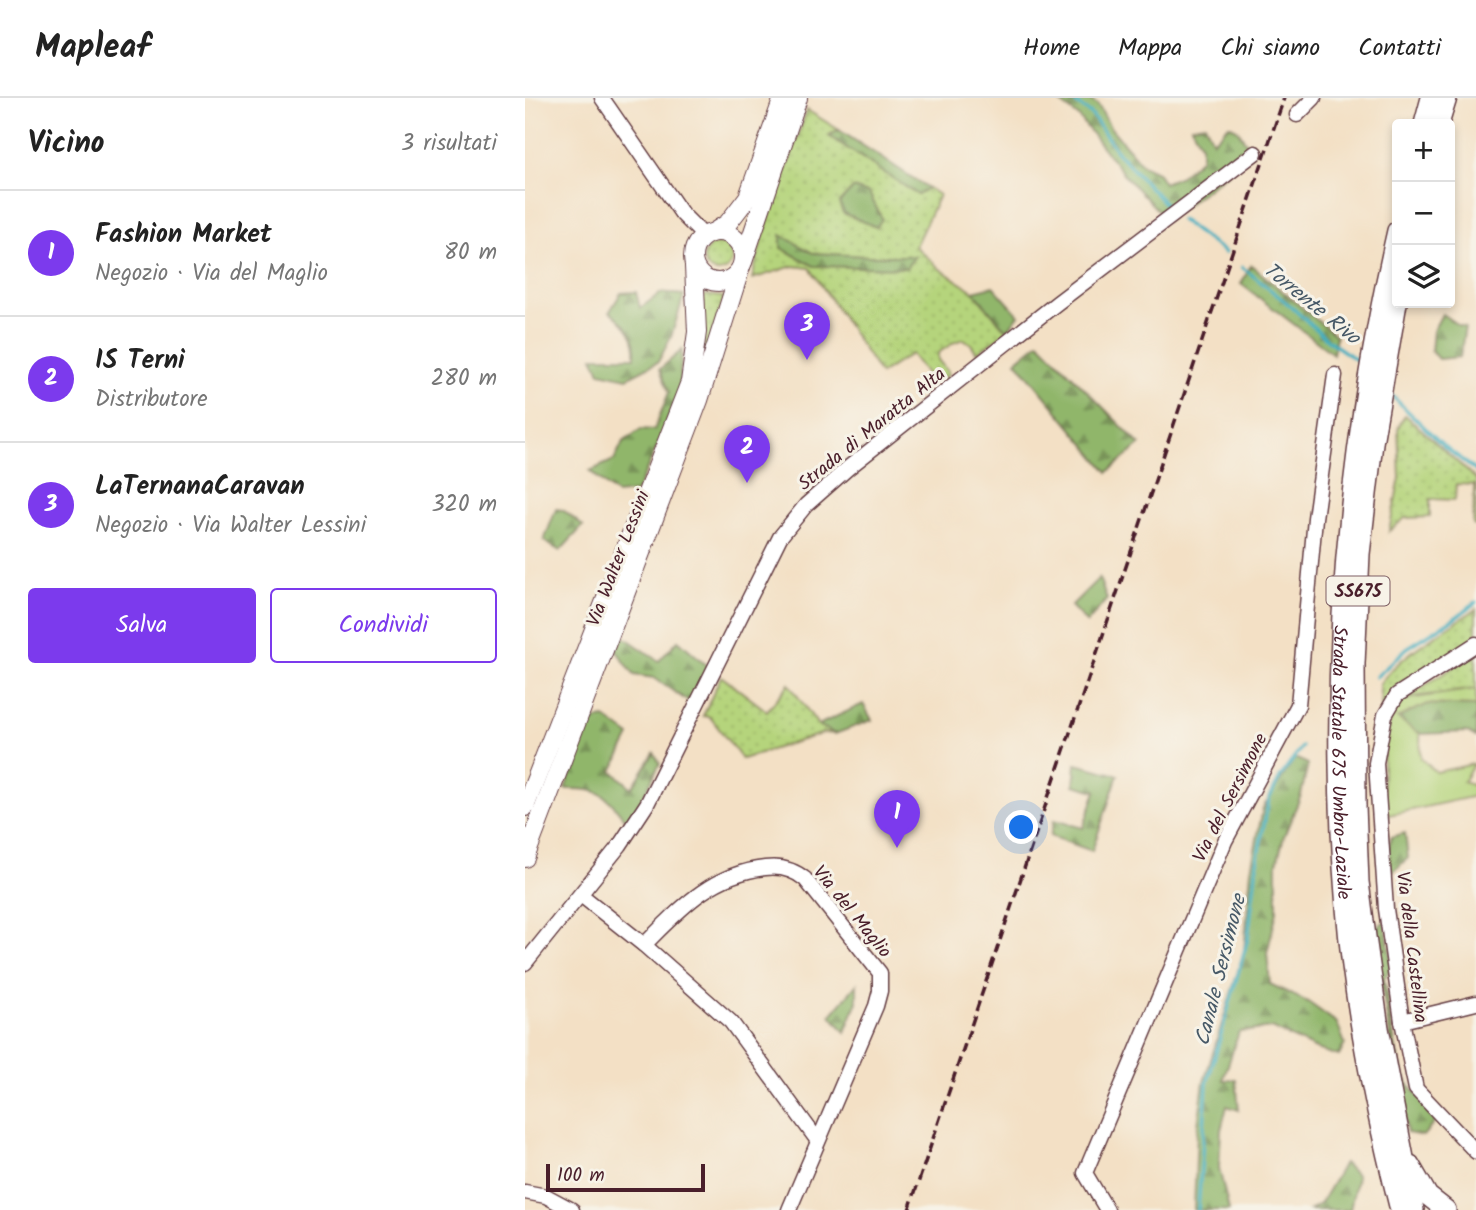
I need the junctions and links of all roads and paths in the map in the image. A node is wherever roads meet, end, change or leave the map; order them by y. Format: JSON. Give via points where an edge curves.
{"nodes":[{"id":1,"x":602,"y":98,"type":"edge"},
{"id":2,"x":783,"y":98,"type":"edge"},
{"id":3,"x":799,"y":98,"type":"edge"},
{"id":4,"x":1314,"y":98,"type":"edge"},
{"id":5,"x":1430,"y":98,"type":"edge"},
{"id":6,"x":1447,"y":98,"type":"edge"},
{"id":7,"x":1297,"y":115,"type":"dead end"},
{"id":8,"x":1425,"y":119,"type":"edge"},
{"id":9,"x":1441,"y":119,"type":"edge"},
{"id":10,"x":1255,"y":153,"type":"dead end"},
{"id":11,"x":709,"y":234,"type":"junction"},
{"id":12,"x":1394,"y":245,"type":"edge"},
{"id":13,"x":741,"y":266,"type":"junction"},
{"id":14,"x":694,"y":267,"type":"junction"},
{"id":15,"x":1396,"y":308,"type":"edge"},
{"id":16,"x":1335,"y":375,"type":"dead end"},
{"id":17,"x":1476,"y":644,"type":"edge"},
{"id":18,"x":525,"y":807,"type":"edge"},
{"id":19,"x":525,"y":858,"type":"edge"},
{"id":20,"x":581,"y":895,"type":"junction"},
{"id":21,"x":644,"y":945,"type":"junction"},
{"id":22,"x":525,"y":962,"type":"edge"},
{"id":23,"x":1476,"y":1003,"type":"edge"},
{"id":24,"x":1402,"y":1021,"type":"junction"},
{"id":25,"x":818,"y":1141,"type":"junction"},
{"id":26,"x":1393,"y":1151,"type":"junction"},
{"id":27,"x":1476,"y":1152,"type":"edge"},
{"id":28,"x":525,"y":1192,"type":"edge"},
{"id":29,"x":572,"y":1210,"type":"edge"},
{"id":30,"x":789,"y":1210,"type":"edge"},
{"id":31,"x":1107,"y":1210,"type":"edge"},
{"id":32,"x":1389,"y":1210,"type":"edge"},
{"id":33,"x":1400,"y":1210,"type":"edge"},
{"id":34,"x":1414,"y":1210,"type":"edge"},
{"id":35,"x":1446,"y":1210,"type":"edge"}],
"edges":[{"from":1,"to":11,"type":"street","via":[[683,214]]},
{"from":2,"to":11,"type":"main road","via":[[748,197],[729,223]]},
{"from":3,"to":13,"type":"main road","name":"Via Walter Lessini"},
{"from":4,"to":7,"type":"street"},
{"from":5,"to":8,"type":"highway"},
{"from":6,"to":9,"type":"highway"},
{"from":10,"to":20,"type":"street","name":"Strada di Maratta Alta","via":[[1057,303],[806,505],[780,537],[647,804]]},
{"from":11,"to":13,"type":"main road","via":[[722,232],[736,240],[743,254]]},
{"from":11,"to":14,"type":"main road","via":[[694,250]]},
{"from":12,"to":26,"type":"highway","name":"Strada Statale 675 Umbro-Laziale","number":"SS675","via":[[1358,445],[1345,552],[1339,668],[1346,909],[1361,1028]]},
{"from":13,"to":14,"type":"main road","via":[[728,281],[712,282]]},
{"from":13,"to":19,"type":"main road","name":"Via Walter Lessini","via":[[698,400]]},
{"from":14,"to":18,"type":"main road","name":"Via Walter Lessini","via":[[697,332],[690,382]]},
{"from":15,"to":26,"type":"highway","name":"Strada Statale 675 Umbro-Laziale","number":"SS675","via":[[1371,455],[1355,664],[1359,882]]},
{"from":16,"to":31,"type":"street","name":"Via del Sersimone","via":[[1315,518],[1298,705],[1224,841],[1085,1173]]},
{"from":17,"to":24,"type":"street","name":"Via della Castellina","via":[[1397,695],[1385,715],[1376,763],[1386,909]]},
{"from":20,"to":21,"type":"street"},
{"from":20,"to":22,"type":"street","name":"Strada di Maratta Alta"},
{"from":21,"to":25,"type":"street","via":[[731,1022]]},
{"from":21,"to":25,"type":"street","name":"Via del Maglio","via":[[685,904],[731,874],[774,867],[805,879],[880,973],[876,1006]]},
{"from":23,"to":24,"type":"street"},
{"from":24,"to":27,"type":"street","name":"Via della Castellina","via":[[1416,1089]]},
{"from":25,"to":30,"type":"street","name":"Via del Maglio"},
{"from":26,"to":32,"type":"highway","via":[[1384,1173]]},
{"from":26,"to":33,"type":"highway","name":"Strada Statale 675 Umbro-Laziale","number":"SS675"},
{"from":26,"to":34,"type":"highway","name":"Strada Statale 675 Umbro-Laziale","number":"SS675"},
{"from":26,"to":35,"type":"highway"},
{"from":28,"to":29,"type":"street","via":[[546,1196]]}]}
